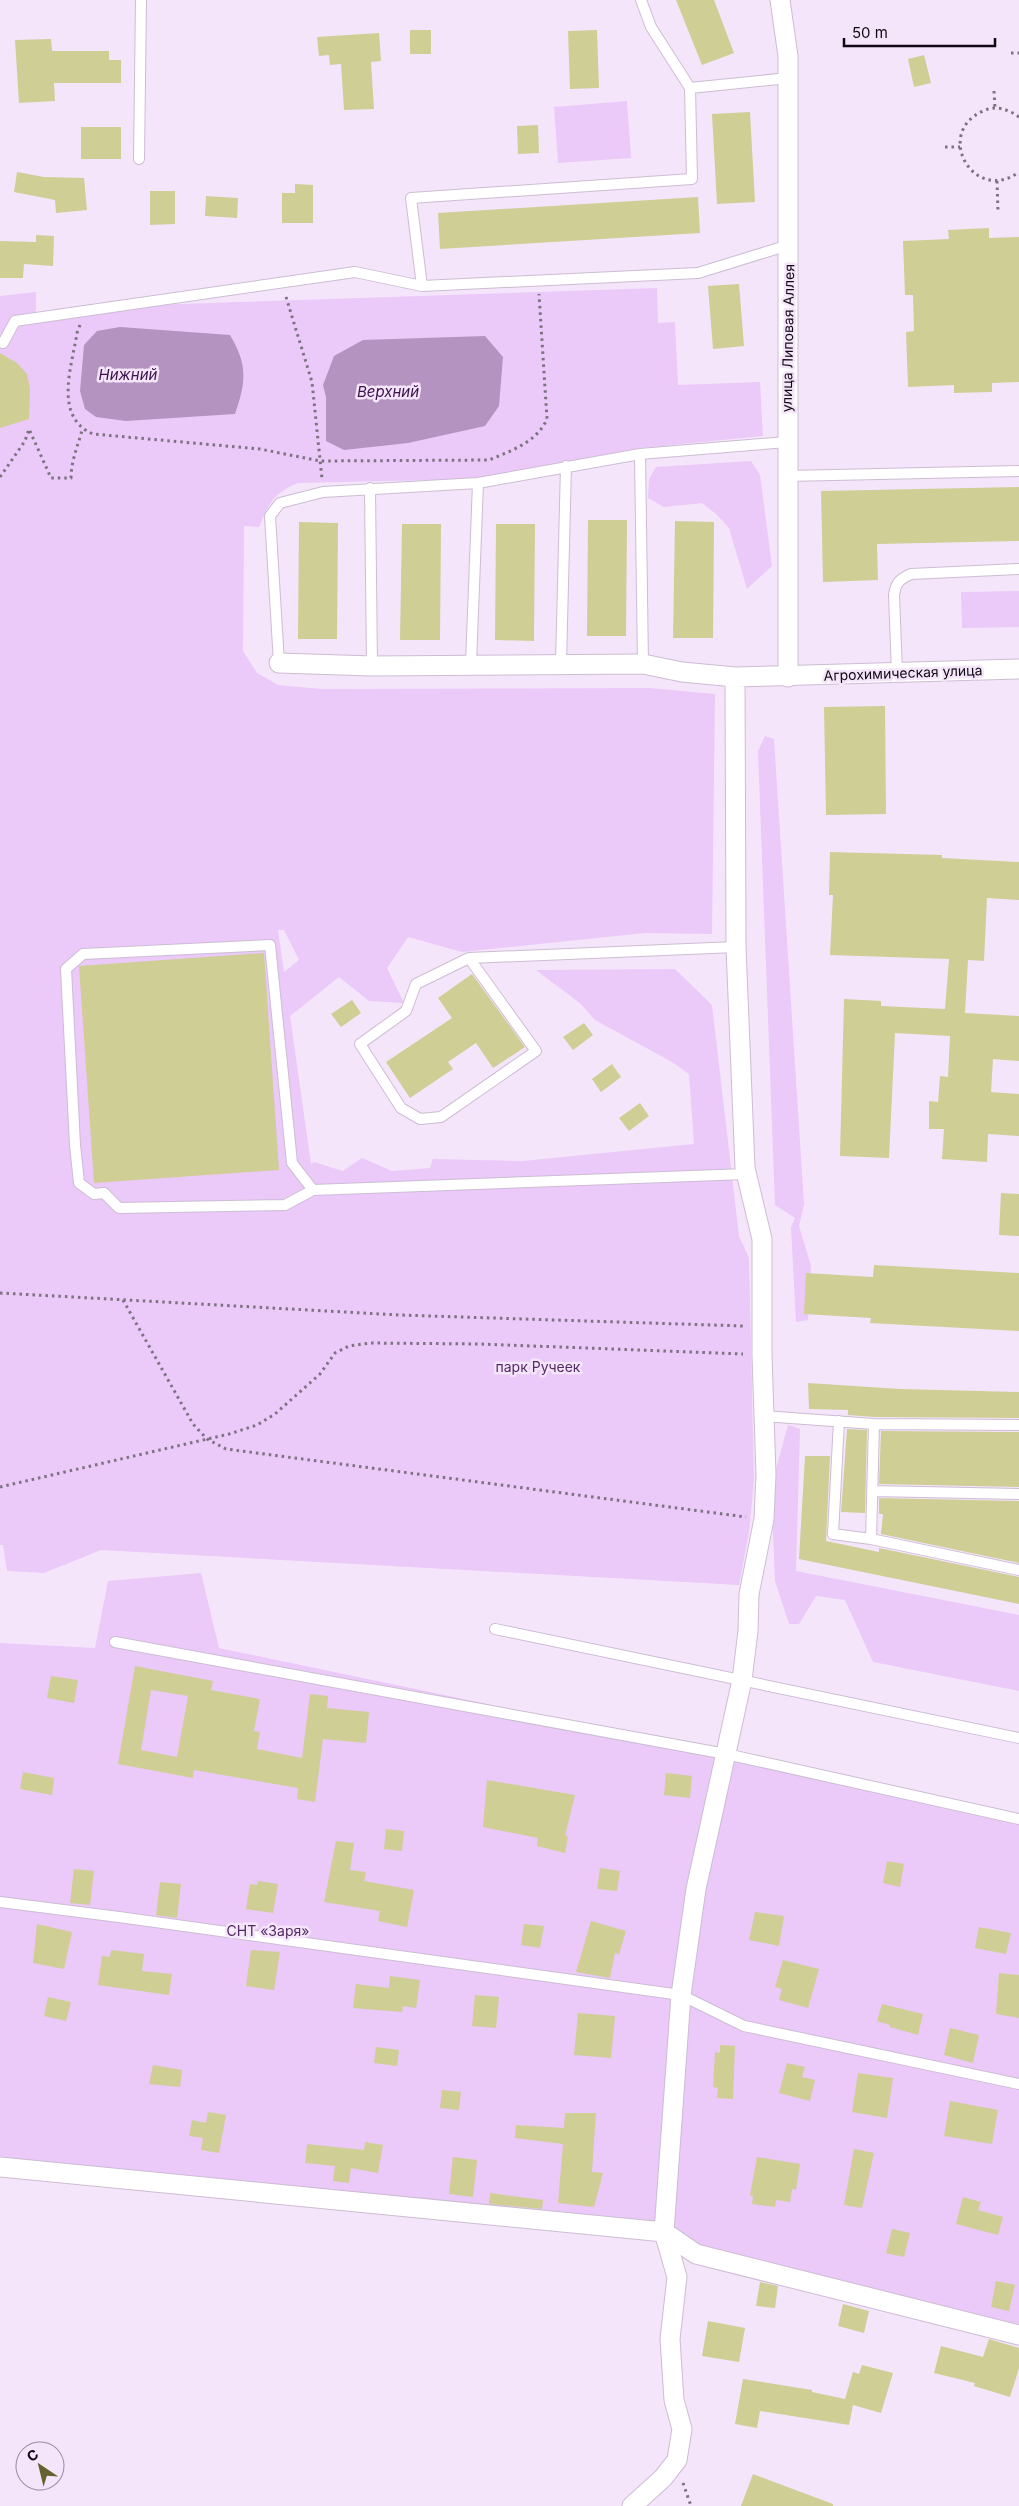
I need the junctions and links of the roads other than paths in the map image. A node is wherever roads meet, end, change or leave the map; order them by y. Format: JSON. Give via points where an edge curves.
{"nodes":[{"id":1,"x":141,"y":0,"type":"edge"},
{"id":2,"x":641,"y":0,"type":"edge"},
{"id":3,"x":780,"y":0,"type":"edge"},
{"id":4,"x":788,"y":78,"type":"junction"},
{"id":5,"x":690,"y":88,"type":"junction"},
{"id":6,"x":139,"y":159,"type":"dead end"},
{"id":7,"x":789,"y":247,"type":"junction"},
{"id":8,"x":422,"y":286,"type":"junction"},
{"id":9,"x":3,"y":343,"type":"dead end"},
{"id":10,"x":787,"y":442,"type":"junction"},
{"id":11,"x":640,"y":454,"type":"junction"},
{"id":12,"x":566,"y":466,"type":"junction"},
{"id":13,"x":1019,"y":471,"type":"edge"},
{"id":14,"x":787,"y":476,"type":"junction"},
{"id":15,"x":478,"y":483,"type":"junction"},
{"id":16,"x":370,"y":488,"type":"junction"},
{"id":17,"x":1019,"y":569,"type":"edge"},
{"id":18,"x":279,"y":663,"type":"joint"},
{"id":19,"x":562,"y":663,"type":"junction"},
{"id":20,"x":471,"y":664,"type":"junction"},
{"id":21,"x":643,"y":664,"type":"junction"},
{"id":22,"x":372,"y":666,"type":"junction"},
{"id":23,"x":1019,"y":669,"type":"edge"},
{"id":24,"x":897,"y":673,"type":"junction"},
{"id":25,"x":735,"y":677,"type":"junction"},
{"id":26,"x":788,"y":677,"type":"junction"},
{"id":27,"x":736,"y":947,"type":"junction"},
{"id":28,"x":469,"y":958,"type":"junction"},
{"id":29,"x":746,"y":1174,"type":"junction"},
{"id":30,"x":313,"y":1190,"type":"junction"},
{"id":31,"x":763,"y":1416,"type":"junction"},
{"id":32,"x":839,"y":1422,"type":"junction"},
{"id":33,"x":874,"y":1424,"type":"junction"},
{"id":34,"x":1019,"y":1426,"type":"edge"},
{"id":35,"x":872,"y":1490,"type":"junction"},
{"id":36,"x":1019,"y":1494,"type":"edge"},
{"id":37,"x":871,"y":1540,"type":"junction"},
{"id":38,"x":1019,"y":1570,"type":"edge"},
{"id":39,"x":495,"y":1629,"type":"dead end"},
{"id":40,"x":115,"y":1642,"type":"dead end"},
{"id":41,"x":742,"y":1680,"type":"junction"},
{"id":42,"x":1019,"y":1738,"type":"edge"},
{"id":43,"x":726,"y":1754,"type":"junction"},
{"id":44,"x":1019,"y":1819,"type":"edge"},
{"id":45,"x":0,"y":1902,"type":"edge"},
{"id":46,"x":680,"y":1995,"type":"junction"},
{"id":47,"x":1019,"y":2084,"type":"edge"},
{"id":48,"x":0,"y":2167,"type":"edge"},
{"id":49,"x":664,"y":2232,"type":"junction"},
{"id":50,"x":1019,"y":2335,"type":"edge"},
{"id":51,"x":632,"y":2506,"type":"edge"}],
"edges":[{"from":1,"to":6,"type":"lane"},
{"from":2,"to":5,"type":"lane","via":[[651,27]]},
{"from":3,"to":4,"type":"street","name":"улица Липовая Аллея"},
{"from":4,"to":5,"type":"lane"},
{"from":4,"to":7,"type":"street","name":"улица Липовая Аллея"},
{"from":5,"to":8,"type":"lane","via":[[692,179],[411,198]]},
{"from":7,"to":8,"type":"lane","via":[[698,273]]},
{"from":7,"to":10,"type":"street","name":"улица Липовая Аллея"},
{"from":8,"to":9,"type":"lane","via":[[355,272],[16,321]]},
{"from":10,"to":11,"type":"lane"},
{"from":10,"to":14,"type":"street","name":"улица Липовая Аллея"},
{"from":11,"to":12,"type":"lane"},
{"from":11,"to":21,"type":"lane"},
{"from":12,"to":15,"type":"lane"},
{"from":12,"to":19,"type":"lane"},
{"from":13,"to":14,"type":"lane"},
{"from":14,"to":26,"type":"street","name":"улица Липовая Аллея"},
{"from":15,"to":16,"type":"lane"},
{"from":15,"to":20,"type":"lane"},
{"from":16,"to":18,"type":"lane","via":[[323,492],[280,503],[270,516]]},
{"from":16,"to":22,"type":"lane"},
{"from":17,"to":24,"type":"lane","via":[[912,574],[901,578],[895,585],[894,595]]},
{"from":18,"to":22,"type":"street","name":"Агрохимическая улица"},
{"from":19,"to":20,"type":"street","name":"Агрохимическая улица"},
{"from":19,"to":21,"type":"street","name":"Агрохимическая улица"},
{"from":20,"to":22,"type":"street","name":"Агрохимическая улица"},
{"from":21,"to":25,"type":"street","name":"Агрохимическая улица"},
{"from":23,"to":24,"type":"street","name":"Агрохимическая улица"},
{"from":24,"to":26,"type":"street","name":"Агрохимическая улица"},
{"from":25,"to":26,"type":"street","name":"Агрохимическая улица"},
{"from":25,"to":27,"type":"street"},
{"from":27,"to":28,"type":"lane"},
{"from":27,"to":29,"type":"street"},
{"from":28,"to":28,"type":"lane","via":[[416,984],[406,1011],[360,1044],[402,1108],[420,1119],[441,1117],[536,1051]]},
{"from":29,"to":30,"type":"lane"},
{"from":29,"to":31,"type":"street","via":[[762,1239]]},
{"from":30,"to":30,"type":"lane","via":[[285,1205],[119,1208],[104,1193],[94,1194],[79,1183],[66,969],[83,954],[270,945],[292,1163]]},
{"from":31,"to":32,"type":"lane"},
{"from":31,"to":41,"type":"street","via":[[764,1519],[749,1594]]},
{"from":32,"to":33,"type":"lane"},
{"from":32,"to":37,"type":"lane","via":[[832,1534]]},
{"from":33,"to":34,"type":"lane"},
{"from":33,"to":35,"type":"lane"},
{"from":35,"to":36,"type":"lane"},
{"from":35,"to":37,"type":"lane"},
{"from":37,"to":38,"type":"lane"},
{"from":39,"to":41,"type":"lane"},
{"from":40,"to":43,"type":"lane"},
{"from":41,"to":42,"type":"lane"},
{"from":41,"to":43,"type":"street"},
{"from":43,"to":44,"type":"lane"},
{"from":43,"to":46,"type":"street","via":[[696,1889]]},
{"from":45,"to":46,"type":"lane"},
{"from":46,"to":47,"type":"lane","via":[[744,2026]]},
{"from":46,"to":49,"type":"street"},
{"from":48,"to":49,"type":"street"},
{"from":49,"to":50,"type":"street","via":[[696,2254]]},
{"from":49,"to":51,"type":"street","via":[[677,2277],[670,2339],[674,2400],[682,2429],[677,2460],[663,2478]]}]}
